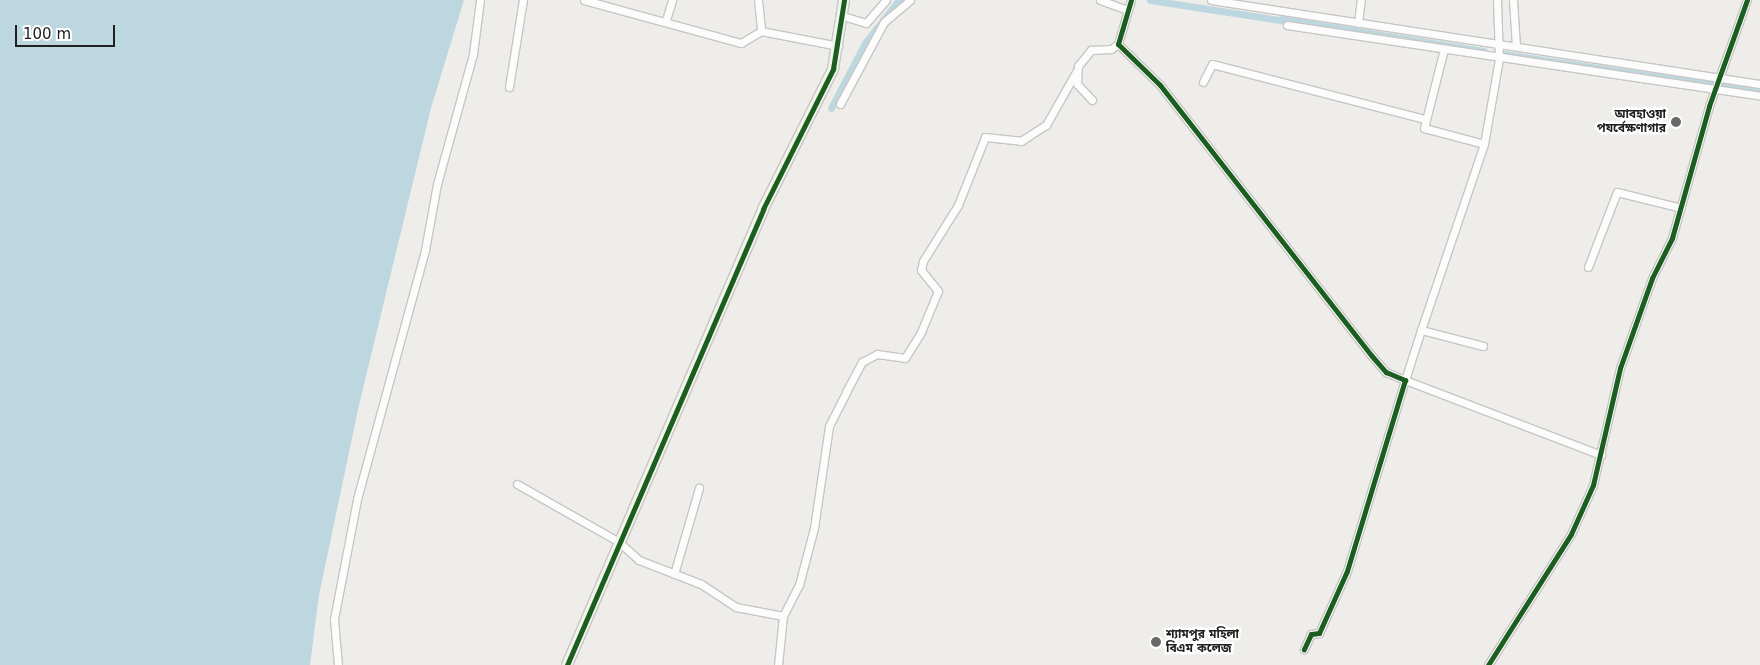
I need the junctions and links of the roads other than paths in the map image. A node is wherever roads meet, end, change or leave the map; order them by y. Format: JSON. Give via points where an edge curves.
{"nodes":[{"id":1,"x":480,"y":0,"type":"edge"},
{"id":2,"x":523,"y":0,"type":"edge"},
{"id":3,"x":584,"y":0,"type":"edge"},
{"id":4,"x":672,"y":0,"type":"edge"},
{"id":5,"x":758,"y":0,"type":"edge"},
{"id":6,"x":844,"y":0,"type":"edge"},
{"id":7,"x":886,"y":0,"type":"edge"},
{"id":8,"x":910,"y":0,"type":"edge"},
{"id":9,"x":1100,"y":0,"type":"edge"},
{"id":10,"x":1211,"y":0,"type":"edge"},
{"id":11,"x":1361,"y":0,"type":"edge"},
{"id":12,"x":1497,"y":0,"type":"edge"},
{"id":13,"x":1513,"y":0,"type":"edge"},
{"id":14,"x":1746,"y":0,"type":"edge"},
{"id":15,"x":1130,"y":5,"type":"edge"},
{"id":16,"x":843,"y":16,"type":"junction"},
{"id":17,"x":666,"y":20,"type":"junction"},
{"id":18,"x":1358,"y":23,"type":"junction"},
{"id":19,"x":1287,"y":26,"type":"dead end"},
{"id":20,"x":761,"y":31,"type":"junction"},
{"id":21,"x":1118,"y":44,"type":"junction"},
{"id":22,"x":1500,"y":44,"type":"junction"},
{"id":23,"x":839,"y":46,"type":"junction"},
{"id":24,"x":1516,"y":46,"type":"junction"},
{"id":25,"x":1444,"y":49,"type":"junction"},
{"id":26,"x":1499,"y":59,"type":"junction"},
{"id":27,"x":1076,"y":72,"type":"junction"},
{"id":28,"x":1720,"y":77,"type":"junction"},
{"id":29,"x":1203,"y":82,"type":"dead end"},
{"id":30,"x":1760,"y":84,"type":"edge"},
{"id":31,"x":509,"y":86,"type":"dead end"},
{"id":32,"x":1716,"y":91,"type":"junction"},
{"id":33,"x":1760,"y":96,"type":"edge"},
{"id":34,"x":1092,"y":100,"type":"dead end"},
{"id":35,"x":840,"y":104,"type":"dead end"},
{"id":36,"x":1424,"y":119,"type":"junction"},
{"id":37,"x":1484,"y":144,"type":"junction"},
{"id":38,"x":1681,"y":208,"type":"junction"},
{"id":39,"x":1588,"y":267,"type":"dead end"},
{"id":40,"x":1421,"y":330,"type":"junction"},
{"id":41,"x":1483,"y":346,"type":"dead end"},
{"id":42,"x":1406,"y":380,"type":"junction"},
{"id":43,"x":1601,"y":455,"type":"junction"},
{"id":44,"x":517,"y":484,"type":"dead end"},
{"id":45,"x":699,"y":488,"type":"dead end"},
{"id":46,"x":619,"y":542,"type":"junction"},
{"id":47,"x":674,"y":574,"type":"junction"},
{"id":48,"x":783,"y":616,"type":"junction"},
{"id":49,"x":1304,"y":649,"type":"dead end"},
{"id":50,"x":338,"y":665,"type":"edge"},
{"id":51,"x":567,"y":665,"type":"edge"},
{"id":52,"x":778,"y":665,"type":"edge"},
{"id":53,"x":1488,"y":665,"type":"edge"}],
"edges":[{"from":1,"to":50,"type":"street","via":[[473,54],[425,250],[356,499],[334,619]]},
{"from":2,"to":31,"type":"street"},
{"from":3,"to":17,"type":"street"},
{"from":4,"to":17,"type":"street"},
{"from":5,"to":20,"type":"street"},
{"from":6,"to":16,"type":"street"},
{"from":7,"to":16,"type":"street","via":[[866,23]]},
{"from":8,"to":35,"type":"street","via":[[884,22]]},
{"from":9,"to":15,"type":"street"},
{"from":10,"to":18,"type":"street"},
{"from":11,"to":18,"type":"street"},
{"from":12,"to":22,"type":"street"},
{"from":13,"to":24,"type":"street"},
{"from":14,"to":28,"type":"street"},
{"from":15,"to":21,"type":"street"},
{"from":16,"to":23,"type":"street"},
{"from":17,"to":20,"type":"street","via":[[741,43]]},
{"from":18,"to":22,"type":"street"},
{"from":19,"to":25,"type":"street"},
{"from":20,"to":23,"type":"street"},
{"from":21,"to":27,"type":"street","via":[[1111,49],[1091,50]]},
{"from":21,"to":42,"type":"street","via":[[1160,85],[1371,355],[1386,372]]},
{"from":22,"to":24,"type":"street"},
{"from":22,"to":26,"type":"street"},
{"from":23,"to":46,"type":"street","via":[[833,69],[764,209]]},
{"from":24,"to":28,"type":"street"},
{"from":25,"to":26,"type":"street"},
{"from":25,"to":36,"type":"street"},
{"from":26,"to":32,"type":"street"},
{"from":26,"to":37,"type":"street"},
{"from":27,"to":34,"type":"street","via":[[1077,84]]},
{"from":27,"to":48,"type":"street","via":[[1046,125],[1020,141],[985,137],[958,205],[923,261],[921,270],[938,291],[921,332],[905,358],[877,354],[862,362],[829,426],[814,528],[799,585]]},
{"from":28,"to":30,"type":"street"},
{"from":28,"to":32,"type":"street"},
{"from":29,"to":36,"type":"street","via":[[1212,64]]},
{"from":32,"to":33,"type":"street"},
{"from":32,"to":38,"type":"street"},
{"from":36,"to":37,"type":"street","via":[[1424,128]]},
{"from":37,"to":40,"type":"street"},
{"from":38,"to":39,"type":"street","via":[[1617,192]]},
{"from":38,"to":43,"type":"street","via":[[1630,336]]},
{"from":40,"to":41,"type":"street"},
{"from":40,"to":42,"type":"street"},
{"from":42,"to":43,"type":"street"},
{"from":42,"to":49,"type":"street","via":[[1347,571],[1319,633],[1311,634]]},
{"from":43,"to":53,"type":"street","via":[[1593,485],[1571,534]]},
{"from":44,"to":46,"type":"street"},
{"from":45,"to":47,"type":"street"},
{"from":46,"to":47,"type":"street","via":[[639,560]]},
{"from":46,"to":51,"type":"street"},
{"from":47,"to":48,"type":"street","via":[[736,607]]},
{"from":48,"to":52,"type":"street"}]}
